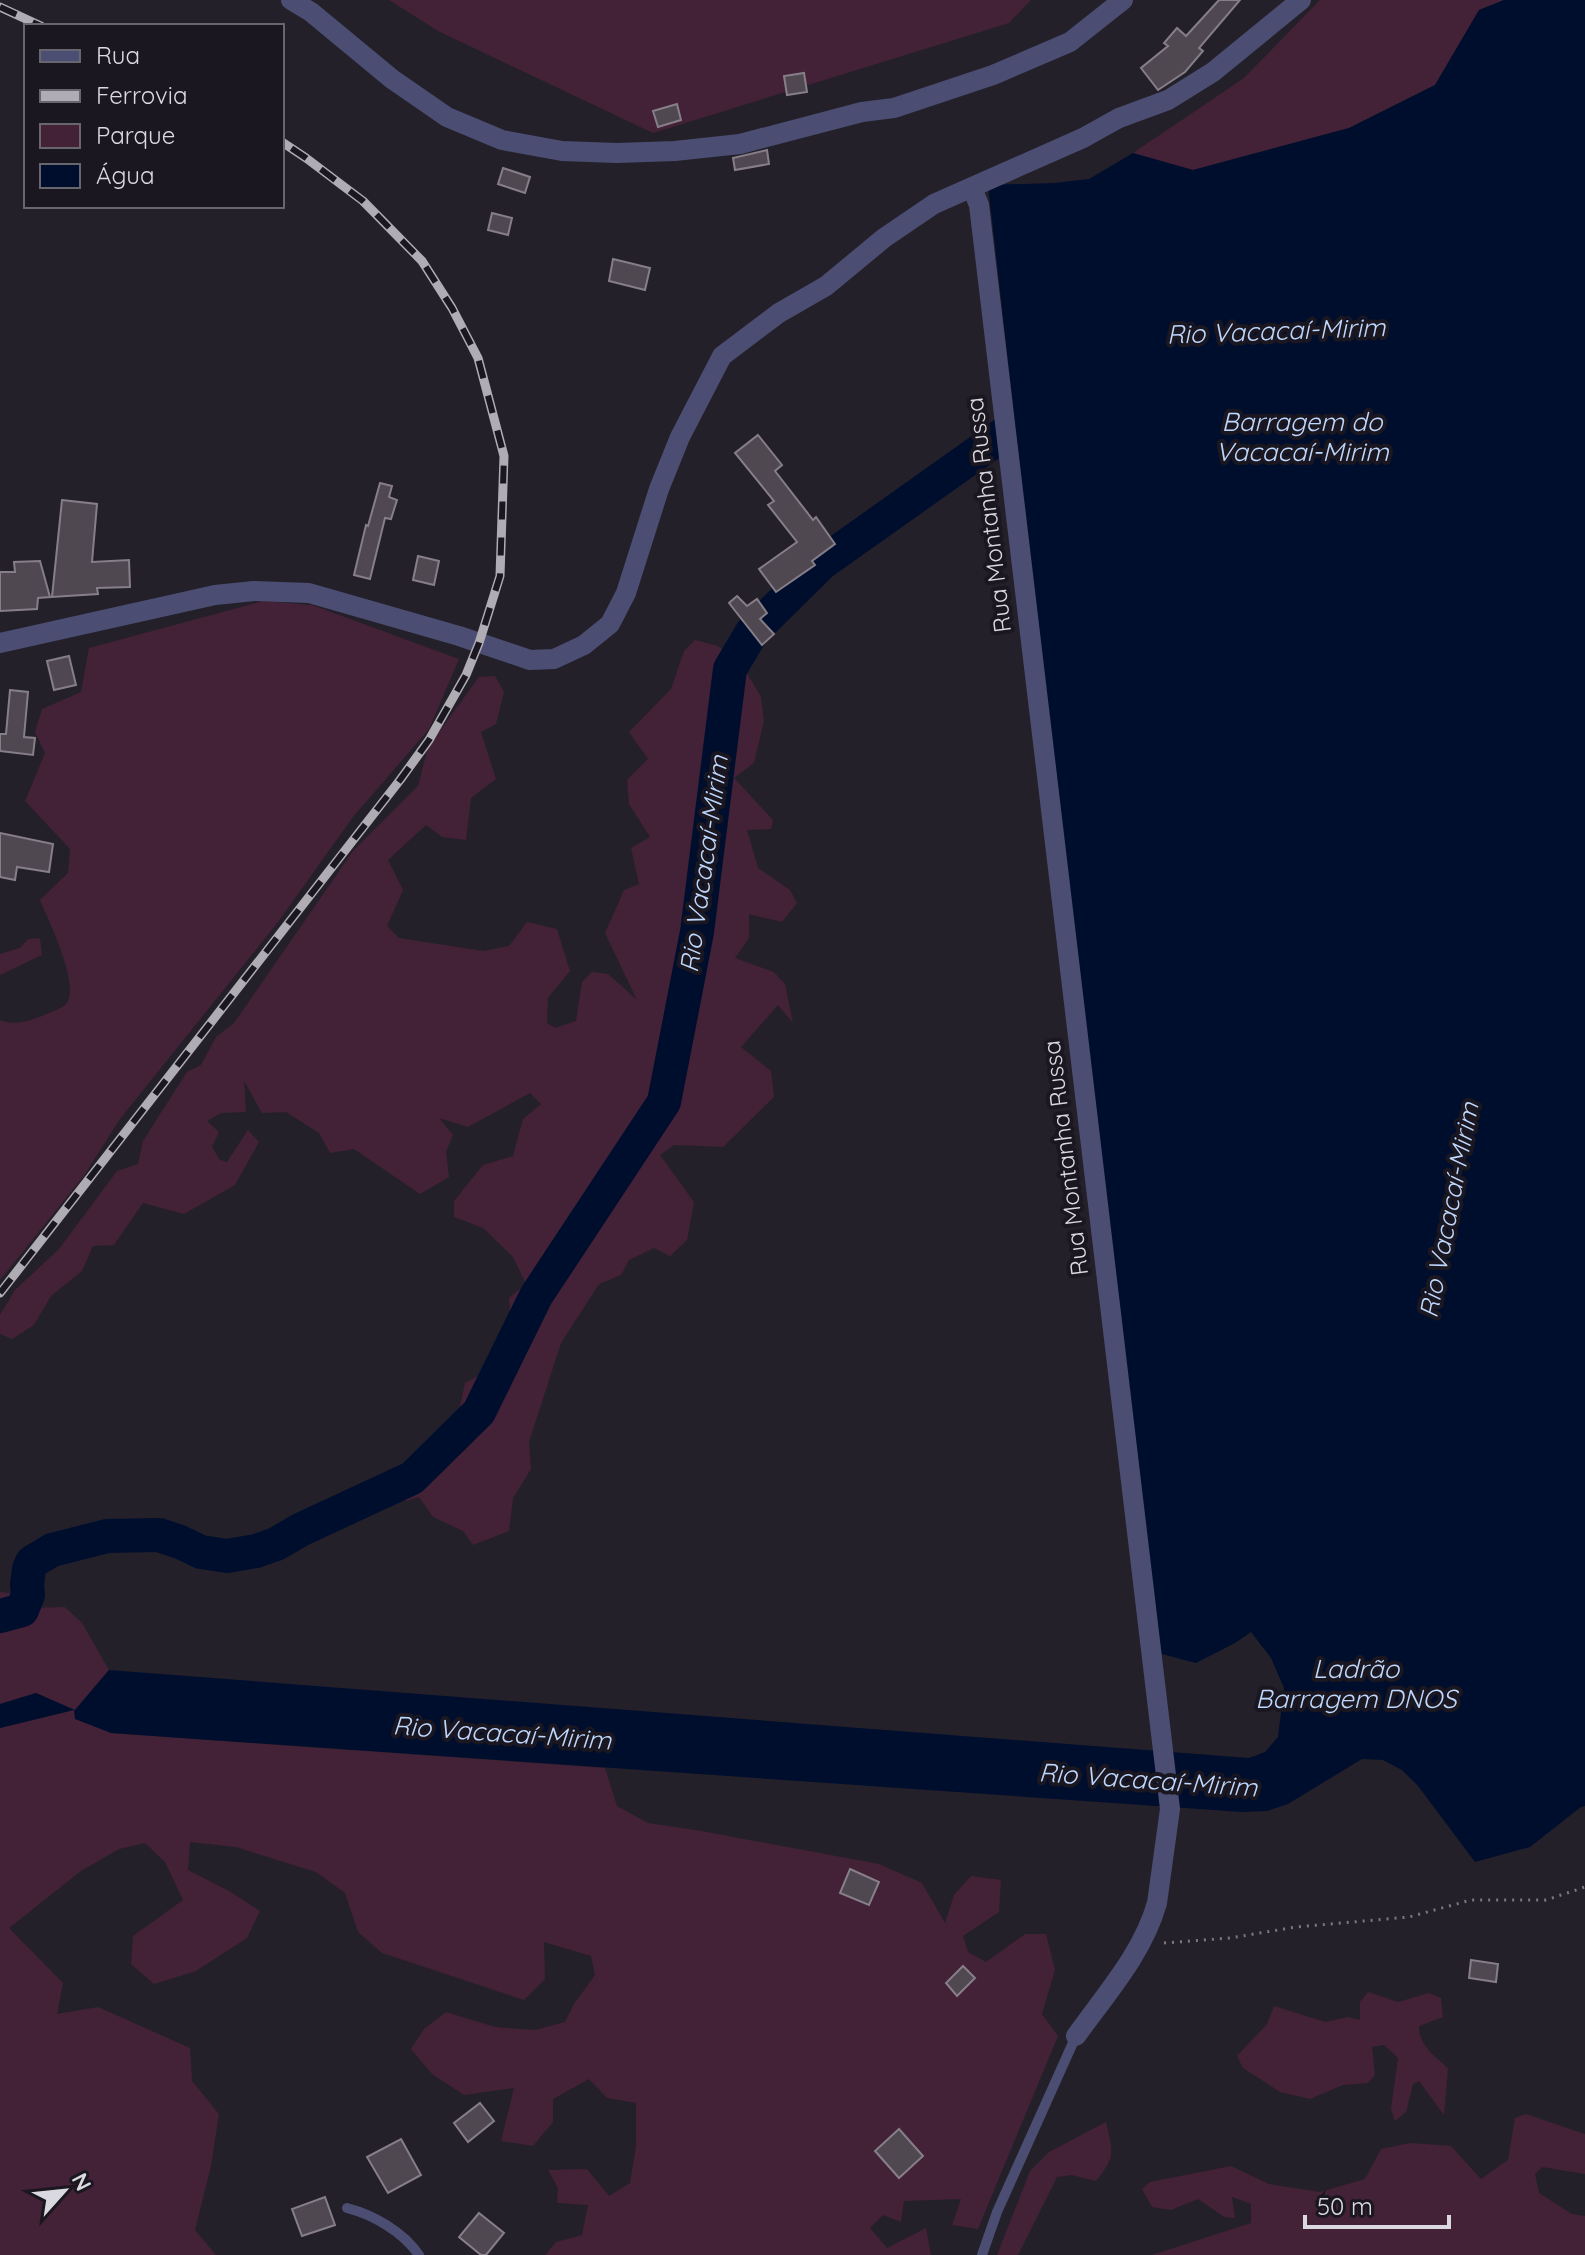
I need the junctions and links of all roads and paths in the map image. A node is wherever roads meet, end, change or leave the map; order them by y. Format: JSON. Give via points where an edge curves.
{"nodes":[{"id":1,"x":291,"y":0,"type":"edge"},
{"id":2,"x":1123,"y":0,"type":"edge"},
{"id":3,"x":1301,"y":0,"type":"edge"},
{"id":4,"x":972,"y":188,"type":"junction"},
{"id":5,"x":0,"y":643,"type":"edge"},
{"id":6,"x":1585,"y":1887,"type":"edge"},
{"id":7,"x":1140,"y":1945,"type":"junction"},
{"id":8,"x":1076,"y":2036,"type":"joint"},
{"id":9,"x":347,"y":2208,"type":"dead end"},
{"id":10,"x":419,"y":2255,"type":"edge"},
{"id":11,"x":982,"y":2255,"type":"edge"}],
"edges":[{"from":1,"to":2,"type":"street","via":[[447,117],[502,140],[562,151],[617,153],[740,144],[894,108],[1070,42]]},
{"from":3,"to":4,"type":"street","via":[[1213,72],[1168,100]]},
{"from":4,"to":5,"type":"street","via":[[934,204],[722,356],[664,476],[626,593],[610,624],[584,645],[554,659],[530,660],[309,593],[254,591]]},
{"from":4,"to":7,"type":"street","name":"Rua Montanha Russa","via":[[979,205],[1170,1809],[1157,1903]]},
{"from":6,"to":7,"type":"path","via":[[1546,1900],[1471,1900],[1409,1917]]},
{"from":7,"to":8,"type":"street","name":"Rua Montanha Russa"},
{"from":8,"to":11,"type":"lane"},
{"from":9,"to":10,"type":"lane","via":[[391,2228]]}]}
